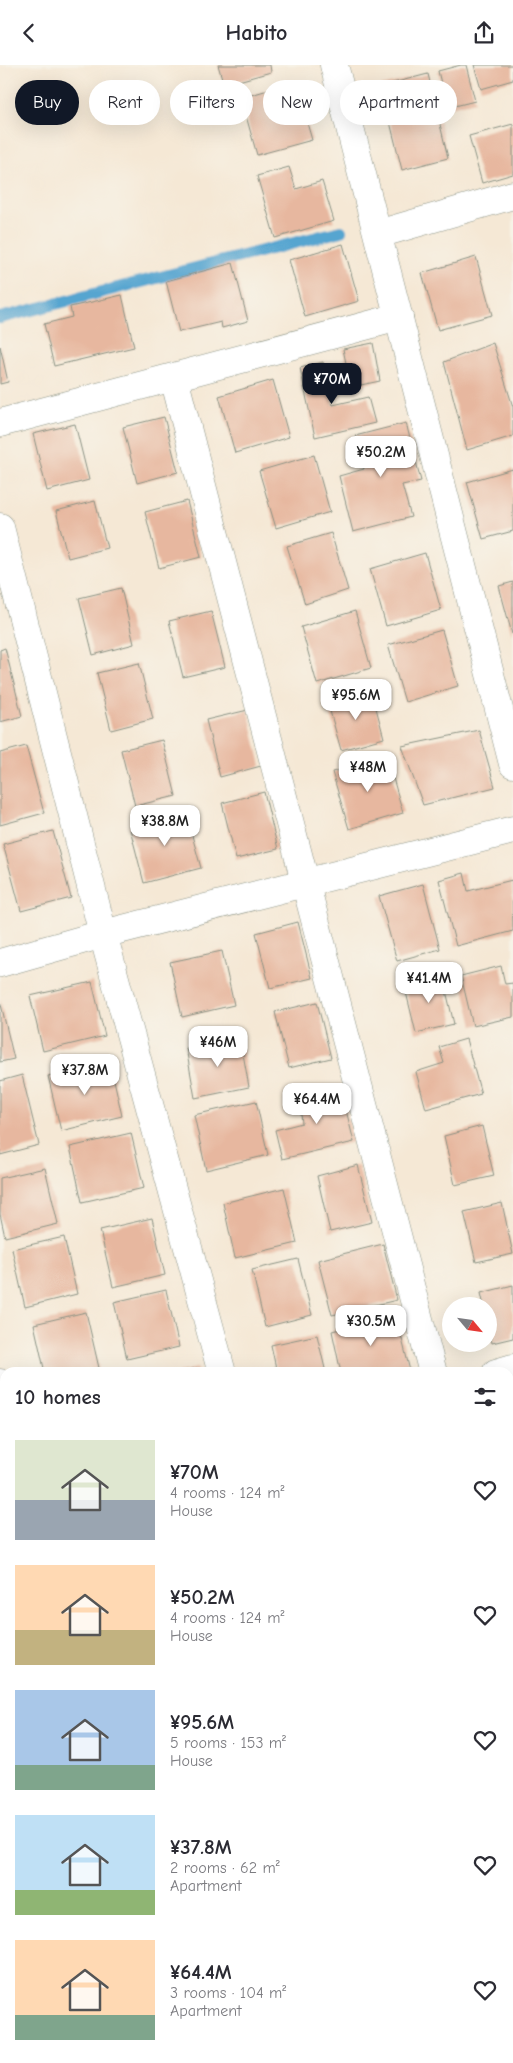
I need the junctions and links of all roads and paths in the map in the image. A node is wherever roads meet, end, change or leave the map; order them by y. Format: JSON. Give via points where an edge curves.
{"nodes":[{"id":1,"x":334,"y":65,"type":"edge"},
{"id":2,"x":513,"y":195,"type":"edge"},
{"id":3,"x":378,"y":234,"type":"junction"},
{"id":4,"x":399,"y":317,"type":"junction"},
{"id":5,"x":174,"y":378,"type":"junction"},
{"id":6,"x":0,"y":423,"type":"edge"},
{"id":7,"x":0,"y":527,"type":"edge"},
{"id":8,"x":513,"y":764,"type":"edge"},
{"id":9,"x":513,"y":830,"type":"edge"},
{"id":10,"x":306,"y":884,"type":"junction"},
{"id":11,"x":103,"y":935,"type":"junction"},
{"id":12,"x":0,"y":963,"type":"edge"},
{"id":13,"x":220,"y":1367,"type":"edge"},
{"id":14,"x":431,"y":1367,"type":"edge"}],
"edges":[{"from":1,"to":3,"type":"street"},
{"from":2,"to":3,"type":"street"},
{"from":3,"to":4,"type":"street"},
{"from":4,"to":5,"type":"street"},
{"from":4,"to":8,"type":"street"},
{"from":5,"to":6,"type":"street"},
{"from":5,"to":10,"type":"street"},
{"from":7,"to":11,"type":"street"},
{"from":9,"to":10,"type":"street"},
{"from":10,"to":11,"type":"street"},
{"from":10,"to":14,"type":"street"},
{"from":11,"to":12,"type":"street"},
{"from":11,"to":13,"type":"street"}]}
